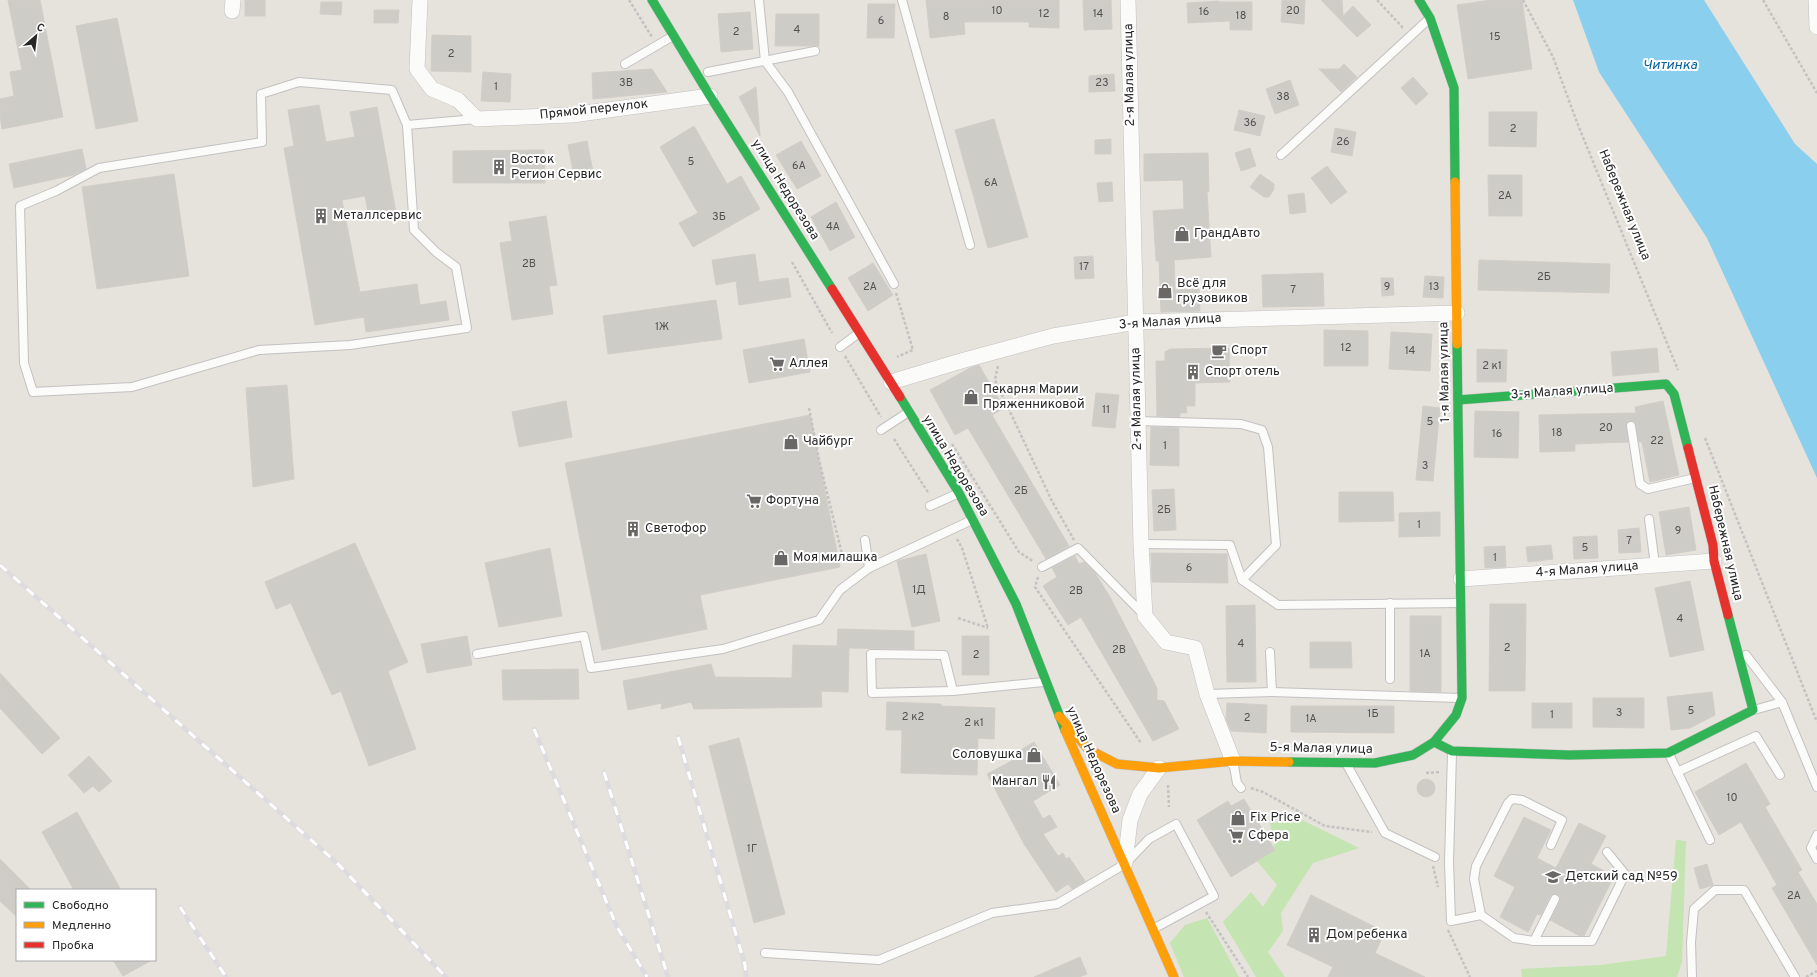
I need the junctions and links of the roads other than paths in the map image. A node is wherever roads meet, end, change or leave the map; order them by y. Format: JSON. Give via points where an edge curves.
{"nodes":[{"id":1,"x":420,"y":0,"type":"edge"},
{"id":2,"x":652,"y":0,"type":"edge"},
{"id":3,"x":759,"y":0,"type":"edge"},
{"id":4,"x":902,"y":0,"type":"edge"},
{"id":5,"x":1128,"y":0,"type":"edge"},
{"id":6,"x":1419,"y":0,"type":"edge"},
{"id":7,"x":1816,"y":0,"type":"edge"},
{"id":8,"x":1430,"y":18,"type":"junction"},
{"id":9,"x":1817,"y":27,"type":"edge"},
{"id":10,"x":674,"y":35,"type":"junction"},
{"id":11,"x":815,"y":51,"type":"dead end"},
{"id":12,"x":765,"y":61,"type":"junction"},
{"id":13,"x":625,"y":64,"type":"dead end"},
{"id":14,"x":708,"y":72,"type":"dead end"},
{"id":15,"x":710,"y":96,"type":"junction"},
{"id":16,"x":477,"y":119,"type":"junction"},
{"id":17,"x":407,"y":125,"type":"junction"},
{"id":18,"x":1281,"y":155,"type":"dead end"},
{"id":19,"x":970,"y":245,"type":"dead end"},
{"id":20,"x":894,"y":284,"type":"road end"},
{"id":21,"x":1457,"y":313,"type":"junction"},
{"id":22,"x":1136,"y":322,"type":"junction"},
{"id":23,"x":859,"y":332,"type":"junction"},
{"id":24,"x":841,"y":349,"type":"road end"},
{"id":25,"x":891,"y":382,"type":"junction"},
{"id":26,"x":1666,"y":384,"type":"joint"},
{"id":27,"x":1458,"y":400,"type":"junction"},
{"id":28,"x":908,"y":412,"type":"junction"},
{"id":29,"x":1138,"y":421,"type":"junction"},
{"id":30,"x":882,"y":426,"type":"road end"},
{"id":31,"x":1631,"y":426,"type":"dead end"},
{"id":32,"x":1696,"y":478,"type":"junction"},
{"id":33,"x":959,"y":493,"type":"junction"},
{"id":34,"x":931,"y":502,"type":"road end"},
{"id":35,"x":973,"y":519,"type":"junction"},
{"id":36,"x":1649,"y":519,"type":"dead end"},
{"id":37,"x":865,"y":540,"type":"dead end"},
{"id":38,"x":1141,"y":544,"type":"junction"},
{"id":39,"x":1714,"y":561,"type":"junction"},
{"id":40,"x":1655,"y":565,"type":"junction"},
{"id":41,"x":1042,"y":567,"type":"road end"},
{"id":42,"x":869,"y":568,"type":"junction"},
{"id":43,"x":1242,"y":580,"type":"junction"},
{"id":44,"x":1460,"y":580,"type":"junction"},
{"id":45,"x":1461,"y":603,"type":"junction"},
{"id":46,"x":1390,"y":604,"type":"junction"},
{"id":47,"x":1145,"y":616,"type":"junction"},
{"id":48,"x":1734,"y":638,"type":"junction"},
{"id":49,"x":1270,"y":652,"type":"dead end"},
{"id":50,"x":477,"y":654,"type":"dead end"},
{"id":51,"x":1390,"y":679,"type":"dead end"},
{"id":52,"x":1047,"y":682,"type":"junction"},
{"id":53,"x":952,"y":691,"type":"junction"},
{"id":54,"x":1272,"y":692,"type":"junction"},
{"id":55,"x":1207,"y":694,"type":"junction"},
{"id":56,"x":1462,"y":698,"type":"junction"},
{"id":57,"x":1782,"y":702,"type":"junction"},
{"id":58,"x":1753,"y":710,"type":"junction"},
{"id":59,"x":1059,"y":716,"type":"junction"},
{"id":60,"x":1434,"y":742,"type":"junction"},
{"id":61,"x":1452,"y":751,"type":"junction"},
{"id":62,"x":1668,"y":753,"type":"junction"},
{"id":63,"x":1233,"y":761,"type":"junction"},
{"id":64,"x":1345,"y":762,"type":"junction"},
{"id":65,"x":1677,"y":772,"type":"junction"},
{"id":66,"x":1164,"y":774,"type":"junction"},
{"id":67,"x":1780,"y":775,"type":"dead end"},
{"id":68,"x":1239,"y":786,"type":"road end"},
{"id":69,"x":1817,"y":788,"type":"edge"},
{"id":70,"x":1817,"y":835,"type":"edge"},
{"id":71,"x":1710,"y":840,"type":"dead end"},
{"id":72,"x":1551,"y":845,"type":"dead end"},
{"id":73,"x":1608,"y":852,"type":"dead end"},
{"id":74,"x":1433,"y":856,"type":"road end"},
{"id":75,"x":1817,"y":859,"type":"edge"},
{"id":76,"x":1125,"y":864,"type":"junction"},
{"id":77,"x":1556,"y":899,"type":"dead end"},
{"id":78,"x":1481,"y":915,"type":"junction"},
{"id":79,"x":1152,"y":930,"type":"junction"},
{"id":80,"x":1534,"y":941,"type":"junction"},
{"id":81,"x":765,"y":953,"type":"dead end"},
{"id":82,"x":1174,"y":977,"type":"edge"},
{"id":83,"x":1692,"y":977,"type":"edge"},
{"id":84,"x":1795,"y":977,"type":"edge"}],
"edges":[{"from":1,"to":16,"type":"street","via":[[417,69],[432,89],[458,100]]},
{"from":2,"to":10,"type":"street","name":"улица Недорезова"},
{"from":3,"to":12,"type":"lane"},
{"from":4,"to":19,"type":"lane"},
{"from":5,"to":22,"type":"street","name":"2-я Малая улица"},
{"from":6,"to":8,"type":"street","name":"1-я Малая улица"},
{"from":7,"to":9,"type":"street"},
{"from":8,"to":18,"type":"lane"},
{"from":8,"to":21,"type":"street","name":"1-я Малая улица","via":[[1454,88]]},
{"from":10,"to":13,"type":"lane"},
{"from":10,"to":15,"type":"street","name":"улица Недорезова"},
{"from":11,"to":12,"type":"lane"},
{"from":12,"to":14,"type":"lane"},
{"from":12,"to":20,"type":"lane","via":[[788,92]]},
{"from":15,"to":16,"type":"street","name":"Прямой переулок","via":[[572,115]]},
{"from":15,"to":23,"type":"street","name":"улица Недорезова"},
{"from":16,"to":17,"type":"lane"},
{"from":17,"to":17,"type":"lane","via":[[392,90],[299,82],[261,94],[262,142],[99,168],[56,191],[20,206],[24,363],[33,392],[132,387],[259,350],[350,345],[467,328],[456,267],[414,230]]},
{"from":21,"to":22,"type":"street","name":"3-я Малая улица"},
{"from":21,"to":27,"type":"street","name":"1-я Малая улица"},
{"from":22,"to":25,"type":"street","name":"3-я Малая улица","via":[[1053,336]]},
{"from":22,"to":29,"type":"street","name":"2-я Малая улица"},
{"from":23,"to":24,"type":"lane"},
{"from":23,"to":25,"type":"street","name":"улица Недорезова"},
{"from":25,"to":28,"type":"street","name":"улица Недорезова"},
{"from":26,"to":27,"type":"street","name":"3-я Малая улица"},
{"from":26,"to":32,"type":"street","name":"Набережная улица","via":[[1674,394]]},
{"from":27,"to":44,"type":"street","name":"1-я Малая улица"},
{"from":28,"to":30,"type":"lane"},
{"from":28,"to":33,"type":"street","name":"улица Недорезова"},
{"from":29,"to":38,"type":"street","name":"2-я Малая улица"},
{"from":29,"to":43,"type":"lane","via":[[1241,424],[1262,430],[1268,447],[1276,545]]},
{"from":31,"to":32,"type":"lane","via":[[1640,484],[1648,489]]},
{"from":32,"to":39,"type":"street","name":"Набережная улица","via":[[1713,545]]},
{"from":33,"to":34,"type":"lane"},
{"from":33,"to":35,"type":"street","name":"улица Недорезова"},
{"from":35,"to":42,"type":"lane"},
{"from":35,"to":52,"type":"street","name":"улица Недорезова","via":[[1016,604]]},
{"from":36,"to":40,"type":"lane"},
{"from":37,"to":42,"type":"lane"},
{"from":38,"to":43,"type":"lane","via":[[1230,545]]},
{"from":38,"to":47,"type":"street","name":"2-я Малая улица"},
{"from":39,"to":40,"type":"street","name":"4-я Малая улица"},
{"from":39,"to":48,"type":"street","name":"Набережная улица"},
{"from":40,"to":44,"type":"street","name":"4-я Малая улица"},
{"from":41,"to":47,"type":"lane","via":[[1078,548]]},
{"from":42,"to":50,"type":"lane","via":[[840,590],[819,620],[723,648],[591,668],[584,636]]},
{"from":43,"to":46,"type":"lane","via":[[1278,605]]},
{"from":44,"to":45,"type":"street","name":"1-я Малая улица"},
{"from":45,"to":46,"type":"lane"},
{"from":45,"to":56,"type":"street","name":"1-я Малая улица"},
{"from":46,"to":51,"type":"lane"},
{"from":47,"to":55,"type":"street","via":[[1166,642],[1195,648]]},
{"from":48,"to":57,"type":"lane"},
{"from":48,"to":58,"type":"street","name":"Набережная улица"},
{"from":49,"to":54,"type":"lane"},
{"from":52,"to":53,"type":"lane"},
{"from":52,"to":59,"type":"street","name":"улица Недорезова"},
{"from":53,"to":53,"type":"lane","via":[[944,655],[871,654],[872,693]]},
{"from":54,"to":55,"type":"lane"},
{"from":54,"to":56,"type":"lane"},
{"from":55,"to":63,"type":"street"},
{"from":56,"to":60,"type":"street","name":"1-я Малая улица","via":[[1456,715]]},
{"from":57,"to":58,"type":"lane"},
{"from":57,"to":69,"type":"lane"},
{"from":58,"to":62,"type":"street"},
{"from":59,"to":66,"type":"street","name":"5-я Малая улица","via":[[1088,749],[1117,764]]},
{"from":59,"to":76,"type":"street","name":"улица Недорезова"},
{"from":60,"to":61,"type":"street"},
{"from":60,"to":64,"type":"street","name":"5-я Малая улица","via":[[1413,755],[1375,763]]},
{"from":61,"to":62,"type":"street","via":[[1569,755]]},
{"from":61,"to":78,"type":"lane","via":[[1449,862],[1451,921]]},
{"from":62,"to":65,"type":"lane"},
{"from":63,"to":64,"type":"street","name":"5-я Малая улица"},
{"from":63,"to":66,"type":"street","name":"5-я Малая улица"},
{"from":63,"to":68,"type":"lane"},
{"from":64,"to":74,"type":"lane","via":[[1385,833]]},
{"from":65,"to":67,"type":"lane","via":[[1756,736]]},
{"from":65,"to":71,"type":"lane"},
{"from":66,"to":76,"type":"street","via":[[1140,794],[1130,820]]},
{"from":70,"to":75,"type":"lane","via":[[1812,848]]},
{"from":72,"to":78,"type":"lane","via":[[1562,820],[1522,800],[1512,799],[1476,866],[1474,879]]},
{"from":73,"to":80,"type":"lane","via":[[1625,874],[1592,941]]},
{"from":76,"to":79,"type":"street","name":"улица Недорезова"},
{"from":76,"to":79,"type":"lane","via":[[1149,839],[1176,824],[1214,896]]},
{"from":76,"to":81,"type":"lane","via":[[1057,904],[992,913],[879,960]]},
{"from":77,"to":80,"type":"lane"},
{"from":78,"to":80,"type":"lane","via":[[1514,938]]},
{"from":79,"to":82,"type":"street","name":"улица Недорезова"},
{"from":83,"to":84,"type":"lane","via":[[1694,909],[1715,890],[1744,890]]}]}
